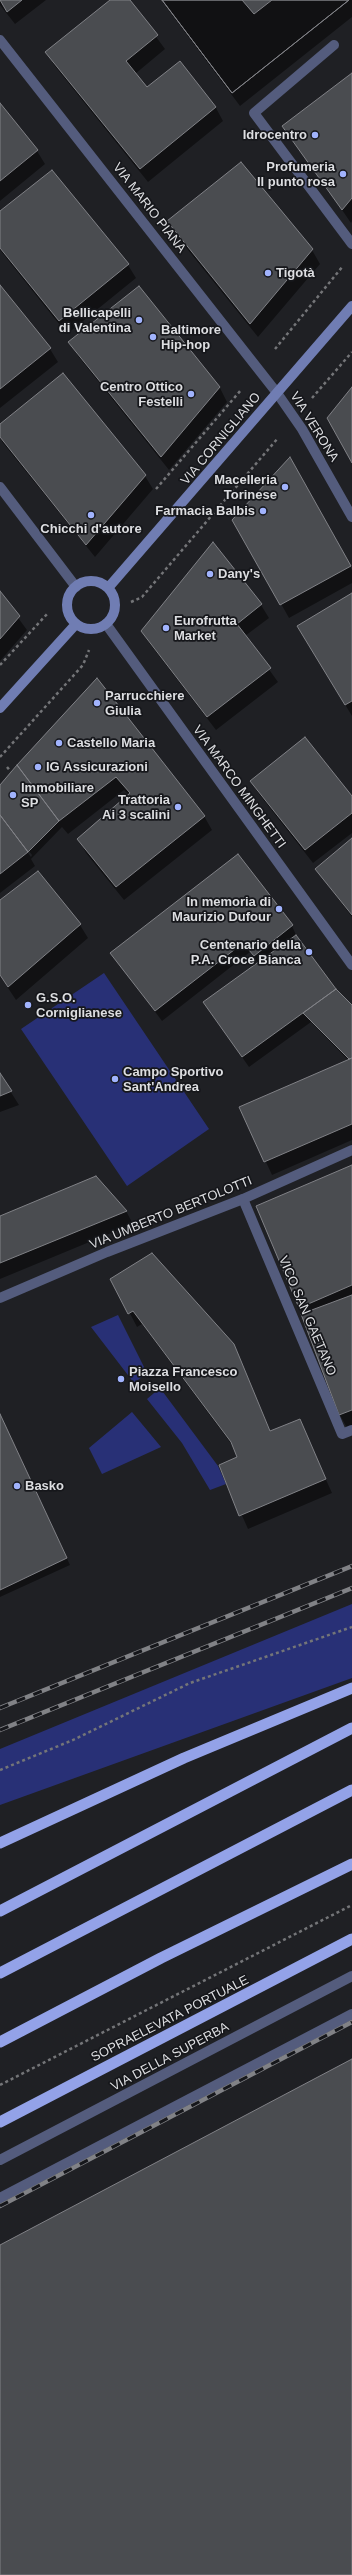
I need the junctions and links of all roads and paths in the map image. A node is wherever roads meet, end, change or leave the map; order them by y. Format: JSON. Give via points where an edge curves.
{"nodes":[{"id":1,"x":0,"y":40,"type":"edge"},
{"id":2,"x":334,"y":45,"type":"dead end"},
{"id":3,"x":352,"y":244,"type":"edge"},
{"id":4,"x":347,"y":261,"type":"dead end"},
{"id":5,"x":352,"y":306,"type":"edge"},
{"id":6,"x":352,"y":352,"type":"edge"},
{"id":7,"x":259,"y":369,"type":"junction"},
{"id":8,"x":277,"y":393,"type":"junction"},
{"id":9,"x":295,"y":418,"type":"junction"},
{"id":10,"x":0,"y":487,"type":"edge"},
{"id":11,"x":154,"y":492,"type":"dead end"},
{"id":12,"x":352,"y":517,"type":"edge"},
{"id":13,"x":76,"y":587,"type":"junction"},
{"id":14,"x":108,"y":588,"type":"junction"},
{"id":15,"x":68,"y":596,"type":"junction"},
{"id":16,"x":115,"y":611,"type":"junction"},
{"id":17,"x":76,"y":624,"type":"junction"},
{"id":18,"x":103,"y":626,"type":"junction"},
{"id":19,"x":0,"y":665,"type":"edge"},
{"id":20,"x":0,"y":708,"type":"edge"},
{"id":21,"x":0,"y":757,"type":"edge"},
{"id":22,"x":7,"y":767,"type":"dead end"},
{"id":23,"x":11,"y":772,"type":"dead end"},
{"id":24,"x":352,"y":965,"type":"edge"},
{"id":25,"x":352,"y":1150,"type":"edge"},
{"id":26,"x":243,"y":1199,"type":"junction"},
{"id":27,"x":0,"y":1298,"type":"edge"},
{"id":28,"x":352,"y":1430,"type":"edge"},
{"id":29,"x":352,"y":1627,"type":"edge"},
{"id":30,"x":352,"y":1688,"type":"edge"},
{"id":31,"x":352,"y":1728,"type":"edge"},
{"id":32,"x":0,"y":1770,"type":"edge"},
{"id":33,"x":352,"y":1790,"type":"edge"},
{"id":34,"x":0,"y":1843,"type":"edge"},
{"id":35,"x":352,"y":1864,"type":"edge"},
{"id":36,"x":352,"y":1904,"type":"edge"},
{"id":37,"x":0,"y":1911,"type":"edge"},
{"id":38,"x":352,"y":1939,"type":"edge"},
{"id":39,"x":0,"y":1973,"type":"edge"},
{"id":40,"x":352,"y":1976,"type":"edge"},
{"id":41,"x":352,"y":2014,"type":"edge"},
{"id":42,"x":0,"y":2042,"type":"edge"},
{"id":43,"x":0,"y":2085,"type":"edge"},
{"id":44,"x":0,"y":2122,"type":"edge"},
{"id":45,"x":0,"y":2160,"type":"edge"},
{"id":46,"x":0,"y":2198,"type":"edge"}],
"edges":[{"from":1,"to":7,"type":"street","name":"VIA MARIO PIANA"},
{"from":2,"to":3,"type":"street","via":[[254,113]]},
{"from":4,"to":7,"type":"path"},
{"from":5,"to":8,"type":"main road","name":"VIA CORNIGLIANO"},
{"from":6,"to":9,"type":"path"},
{"from":7,"to":8,"type":"street","name":"VIA MARIO PIANA"},
{"from":7,"to":11,"type":"path"},
{"from":8,"to":9,"type":"street","name":"VIA VERONA"},
{"from":8,"to":14,"type":"main road","name":"VIA CORNIGLIANO"},
{"from":9,"to":12,"type":"street","name":"VIA VERONA"},
{"from":9,"to":16,"type":"path","via":[[142,597]]},
{"from":10,"to":13,"type":"street"},
{"from":13,"to":14,"type":"main road","via":[[86,581],[94,581]]},
{"from":13,"to":15,"type":"main road"},
{"from":14,"to":16,"type":"main road","via":[[115,602]]},
{"from":15,"to":17,"type":"main road","via":[[67,611]]},
{"from":15,"to":19,"type":"path","via":[[39,622]]},
{"from":16,"to":18,"type":"main road"},
{"from":17,"to":18,"type":"main road","via":[[87,629]]},
{"from":17,"to":20,"type":"main road"},
{"from":18,"to":21,"type":"path","via":[[83,665]]},
{"from":18,"to":24,"type":"street","name":"VIA MARCO MINGHETTI"},
{"from":22,"to":23,"type":"path"},
{"from":25,"to":26,"type":"street","name":"VIA UMBERTO BERTOLOTTI"},
{"from":26,"to":27,"type":"street","name":"VIA UMBERTO BERTOLOTTI","via":[[107,1252]]},
{"from":26,"to":28,"type":"street","name":"VICO SAN GAETANO","via":[[342,1434]]},
{"from":29,"to":32,"type":"path","via":[[190,1683],[73,1740]]},
{"from":30,"to":34,"type":"highway","via":[[184,1758]]},
{"from":31,"to":37,"type":"highway"},
{"from":33,"to":39,"type":"highway"},
{"from":35,"to":42,"type":"highway","via":[[161,1958]]},
{"from":36,"to":43,"type":"path"},
{"from":38,"to":44,"type":"highway","name":"SOPRAELEVATA PORTUALE"},
{"from":40,"to":45,"type":"street","name":"VIA DELLA SUPERBA"},
{"from":41,"to":46,"type":"street"}]}
